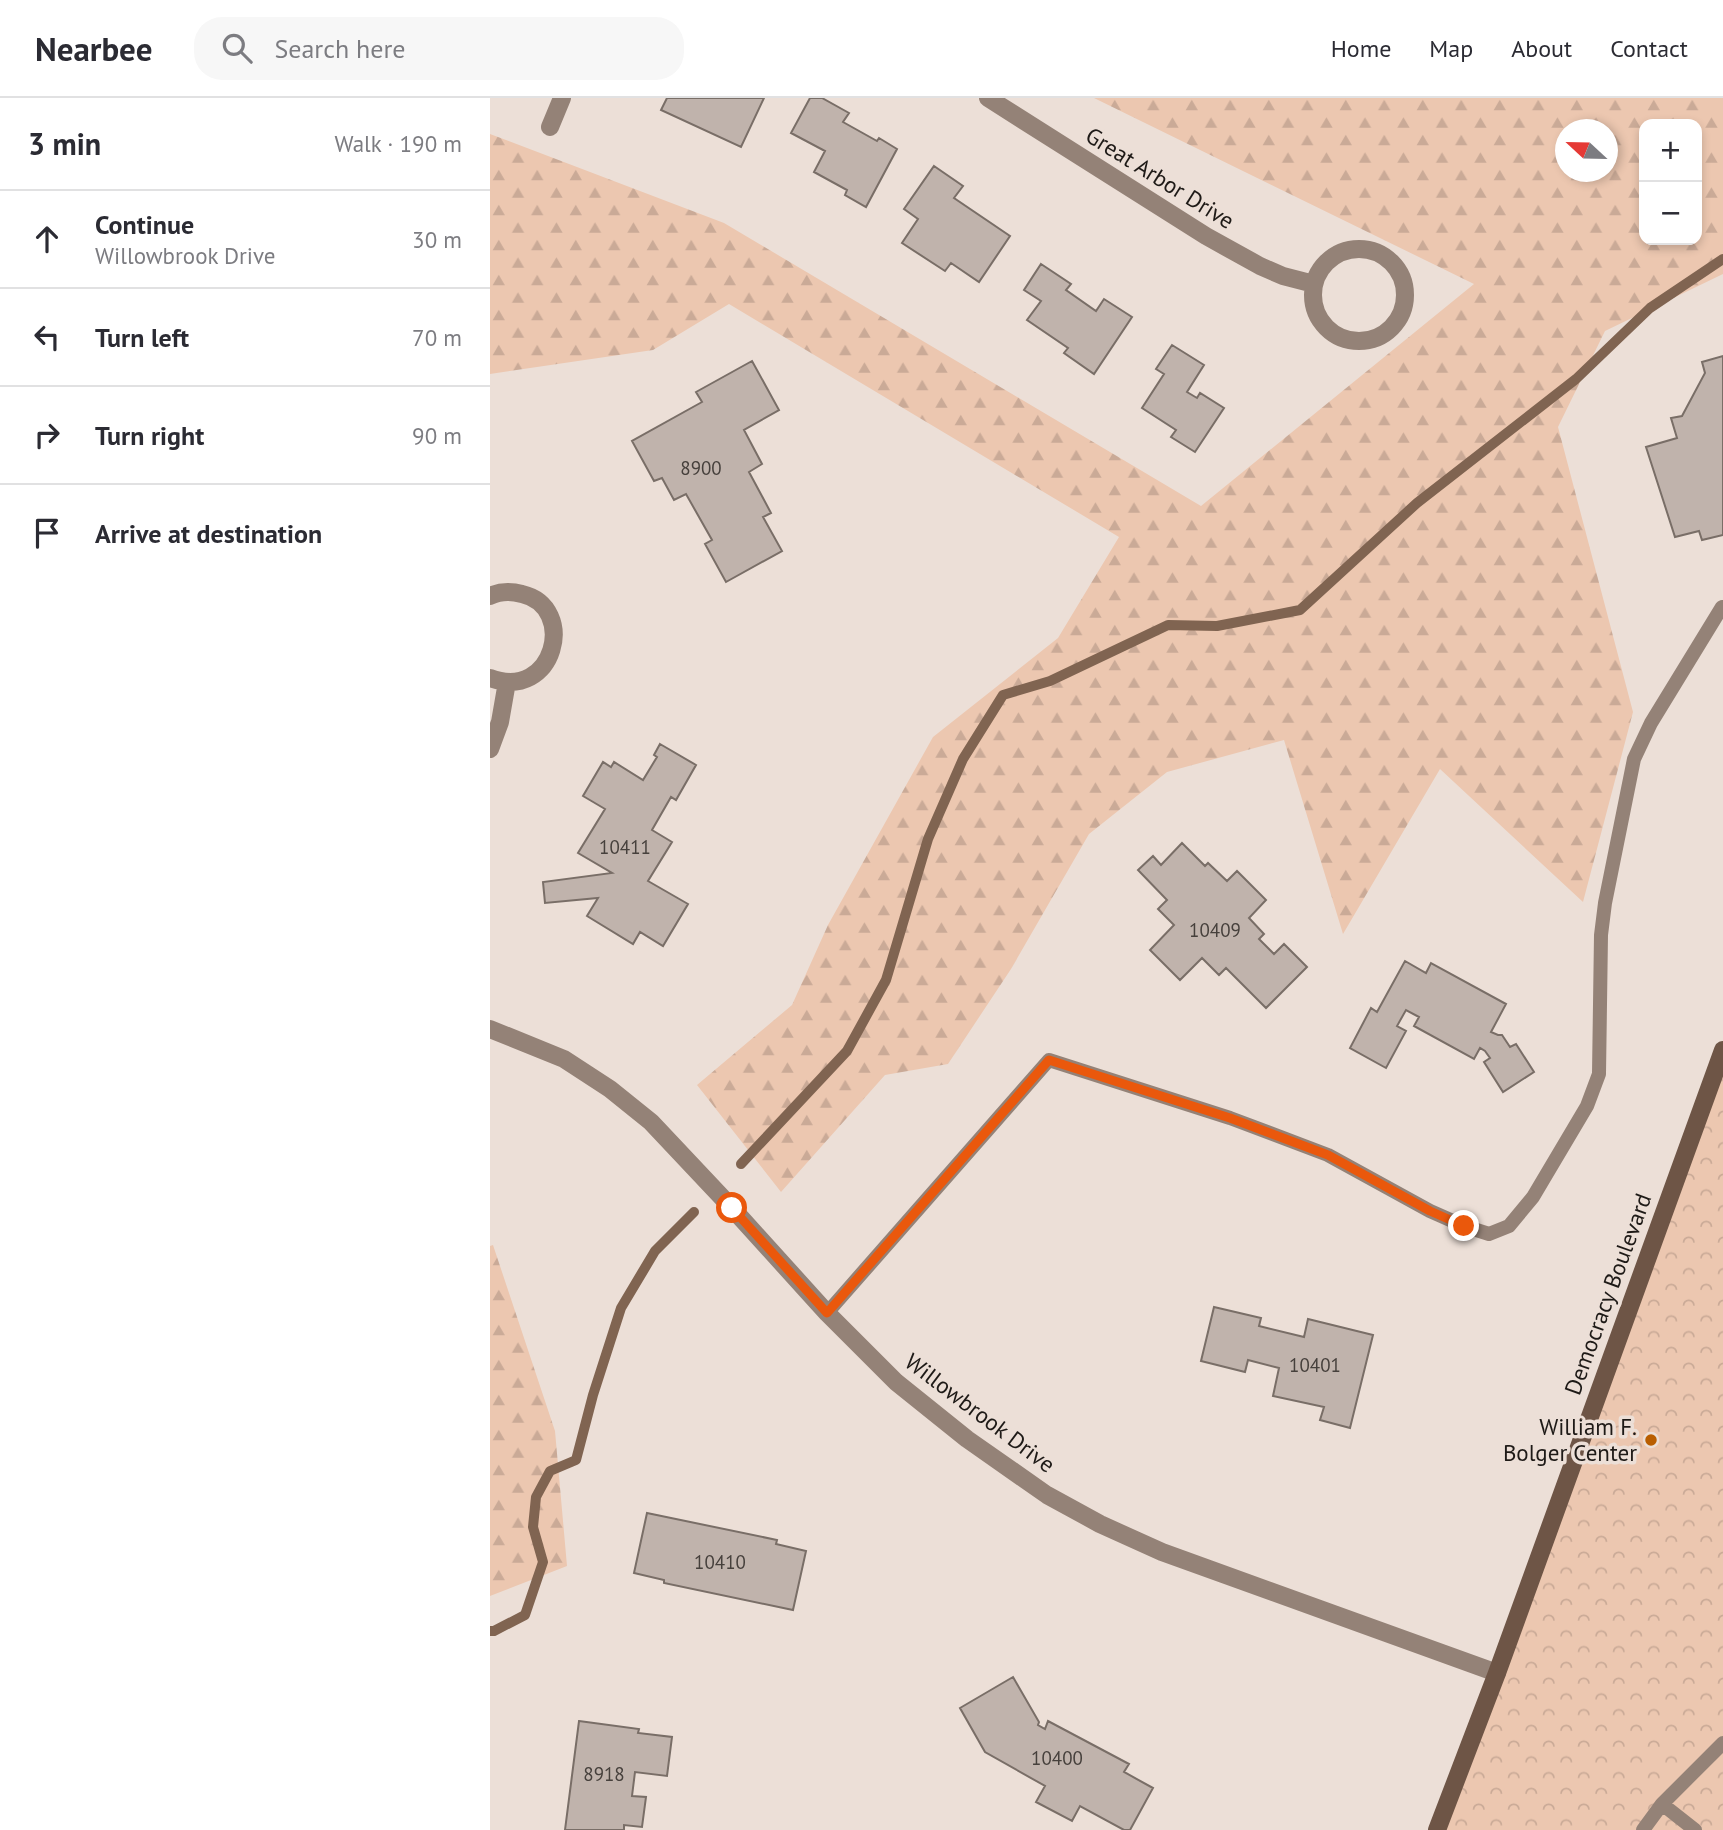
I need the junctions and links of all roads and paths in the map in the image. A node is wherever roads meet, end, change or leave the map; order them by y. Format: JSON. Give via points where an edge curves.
{"nodes":[{"id":1,"x":562,"y":98,"type":"edge"},
{"id":2,"x":988,"y":98,"type":"edge"},
{"id":3,"x":550,"y":127,"type":"dead end"},
{"id":4,"x":1314,"y":284,"type":"junction"},
{"id":5,"x":490,"y":596,"type":"edge"},
{"id":6,"x":1722,"y":607,"type":"edge"},
{"id":7,"x":499,"y":680,"type":"edge"},
{"id":8,"x":490,"y":749,"type":"edge"},
{"id":9,"x":490,"y":1029,"type":"edge"},
{"id":10,"x":1723,"y":1050,"type":"edge"},
{"id":11,"x":827,"y":1313,"type":"junction"},
{"id":12,"x":1497,"y":1672,"type":"junction"},
{"id":13,"x":1723,"y":1742,"type":"edge"},
{"id":14,"x":1662,"y":1804,"type":"junction"},
{"id":15,"x":1437,"y":1830,"type":"edge"},
{"id":16,"x":1643,"y":1830,"type":"edge"},
{"id":17,"x":1695,"y":1830,"type":"edge"}],
"edges":[{"from":1,"to":3,"type":"street"},
{"from":2,"to":4,"type":"street","name":"Great Arbor Drive","via":[[1206,236],[1260,266]]},
{"from":4,"to":4,"type":"street","via":[[1316,312],[1329,330],[1348,340],[1376,338],[1389,331],[1404,306],[1402,278],[1384,256],[1370,250],[1342,252],[1329,260]]},
{"from":5,"to":7,"type":"street","via":[[511,591],[527,595],[550,616],[554,631],[554,647],[537,673],[523,680]]},
{"from":6,"to":11,"type":"lane","via":[[1650,723],[1634,759],[1601,935],[1599,1074],[1587,1106],[1533,1197],[1509,1226],[1489,1234],[1464,1226],[1328,1155],[1049,1060]]},
{"from":7,"to":8,"type":"street","via":[[500,722]]},
{"from":9,"to":11,"type":"street","name":"Willowbrook Drive","via":[[564,1059],[650,1122]]},
{"from":10,"to":12,"type":"main road","name":"Democracy Boulevard"},
{"from":11,"to":12,"type":"street","name":"Willowbrook Drive","via":[[896,1382],[967,1439],[1047,1495],[1100,1524],[1162,1552]]},
{"from":12,"to":15,"type":"main road","name":"Democracy Boulevard"},
{"from":13,"to":14,"type":"lane"},
{"from":14,"to":16,"type":"lane"},
{"from":14,"to":17,"type":"lane"}]}
